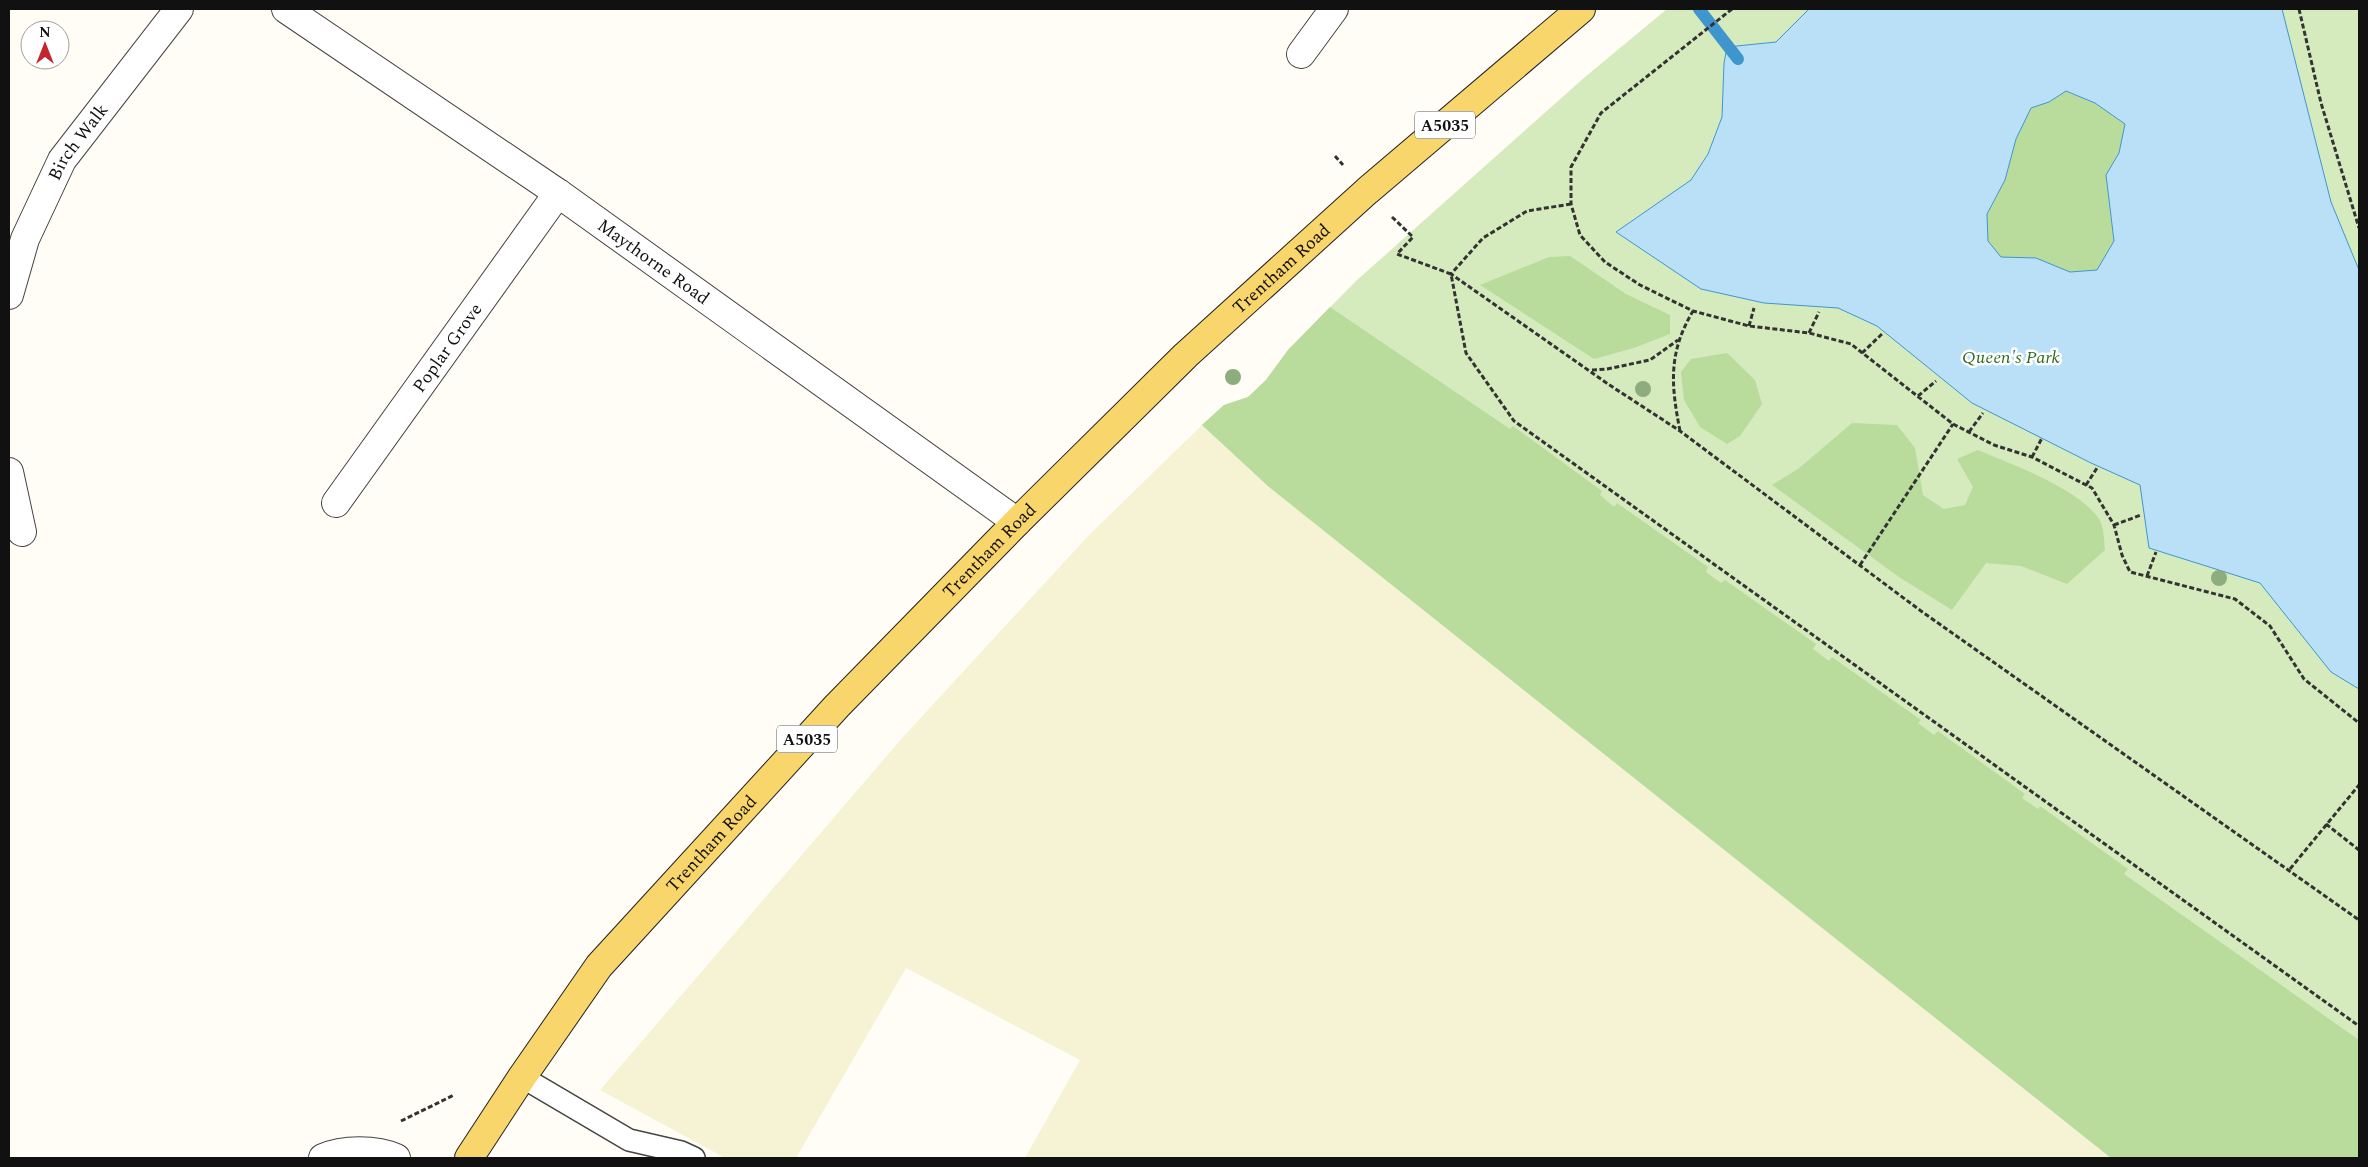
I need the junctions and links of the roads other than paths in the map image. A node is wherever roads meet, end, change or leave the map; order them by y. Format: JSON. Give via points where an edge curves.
{"nodes":[{"id":1,"x":179,"y":9,"type":"edge"},
{"id":2,"x":286,"y":9,"type":"edge"},
{"id":3,"x":1581,"y":9,"type":"edge"},
{"id":4,"x":1325,"y":12,"type":"edge"},
{"id":5,"x":1301,"y":54,"type":"dead end"},
{"id":6,"x":558,"y":193,"type":"junction"},
{"id":7,"x":9,"y":295,"type":"edge"},
{"id":8,"x":9,"y":472,"type":"edge"},
{"id":9,"x":336,"y":503,"type":"dead end"},
{"id":10,"x":1017,"y":522,"type":"junction"},
{"id":11,"x":22,"y":532,"type":"dead end"},
{"id":12,"x":522,"y":1077,"type":"junction"},
{"id":13,"x":323,"y":1158,"type":"edge"},
{"id":14,"x":396,"y":1158,"type":"edge"},
{"id":15,"x":469,"y":1158,"type":"edge"},
{"id":16,"x":694,"y":1158,"type":"edge"}],
"edges":[{"from":1,"to":7,"type":"street","name":"Birch Walk","via":[[62,160],[25,239]]},
{"from":2,"to":6,"type":"street","name":"Maythorne Road"},
{"from":3,"to":10,"type":"main road","name":"Trentham Road","number":"A5035","via":[[1367,190],[1200,342]]},
{"from":4,"to":5,"type":"street"},
{"from":6,"to":9,"type":"street","name":"Poplar Grove"},
{"from":6,"to":10,"type":"street","name":"Maythorne Road"},
{"from":8,"to":11,"type":"street"},
{"from":10,"to":12,"type":"main road","name":"Trentham Road","number":"A5035","via":[[837,706],[599,966]]},
{"from":12,"to":15,"type":"main road","name":"Trentham Road","number":"A5035"},
{"from":12,"to":16,"type":"lane","via":[[629,1140]]},
{"from":13,"to":14,"type":"street","via":[[358,1152]]}]}
